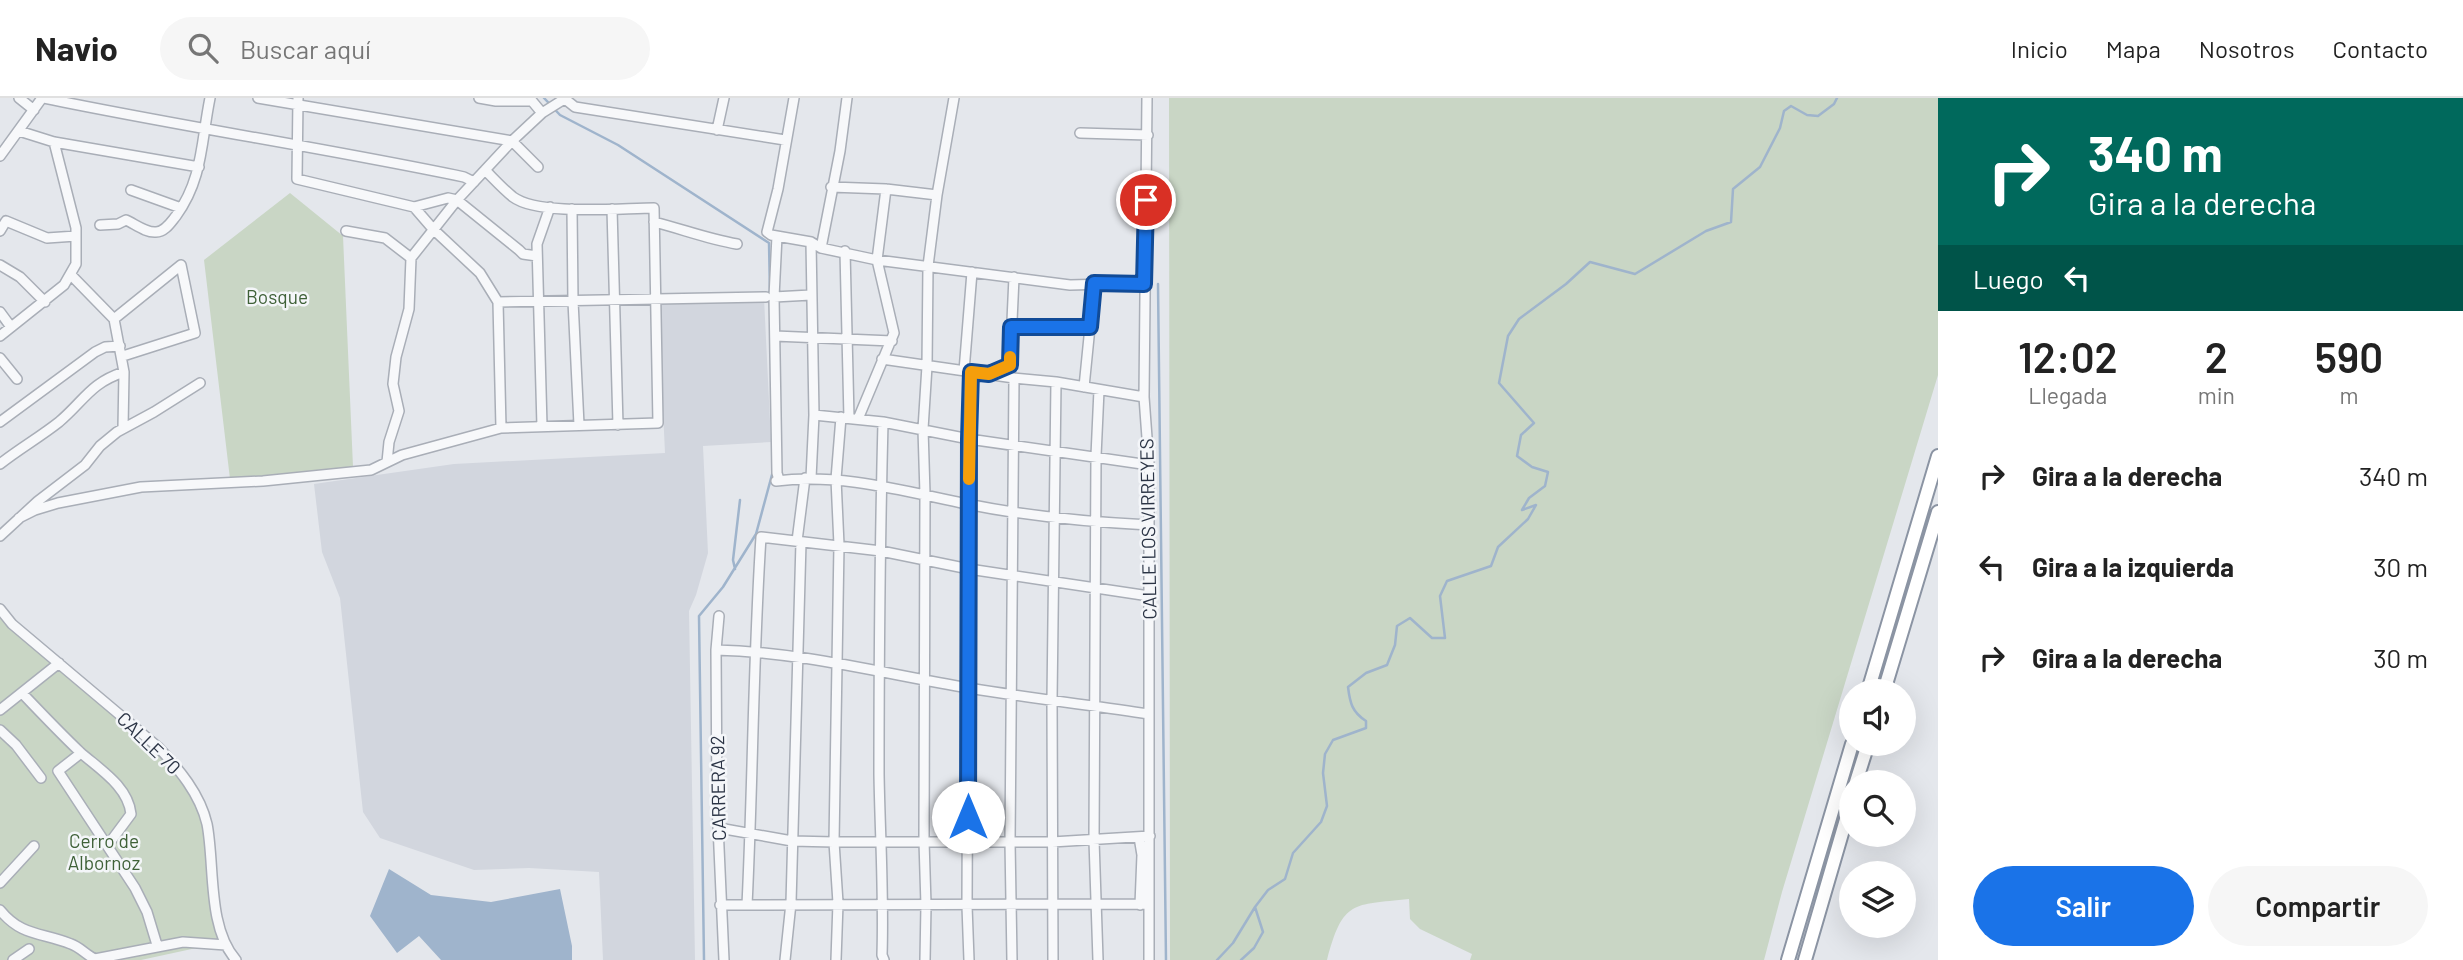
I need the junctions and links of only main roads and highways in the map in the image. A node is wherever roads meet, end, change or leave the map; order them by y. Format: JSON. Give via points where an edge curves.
{"nodes":[{"id":1,"x":1938,"y":456,"type":"edge"},
{"id":2,"x":1938,"y":512,"type":"edge"},
{"id":3,"x":1872,"y":679,"type":"edge"},
{"id":4,"x":1888,"y":679,"type":"edge"},
{"id":5,"x":1848,"y":756,"type":"edge"},
{"id":6,"x":1839,"y":844,"type":"edge"},
{"id":7,"x":1788,"y":960,"type":"edge"},
{"id":8,"x":1805,"y":960,"type":"edge"}],
"edges":[{"from":1,"to":3,"type":"highway"},
{"from":2,"to":4,"type":"highway"},
{"from":5,"to":7,"type":"highway"},
{"from":6,"to":8,"type":"highway"}]}
